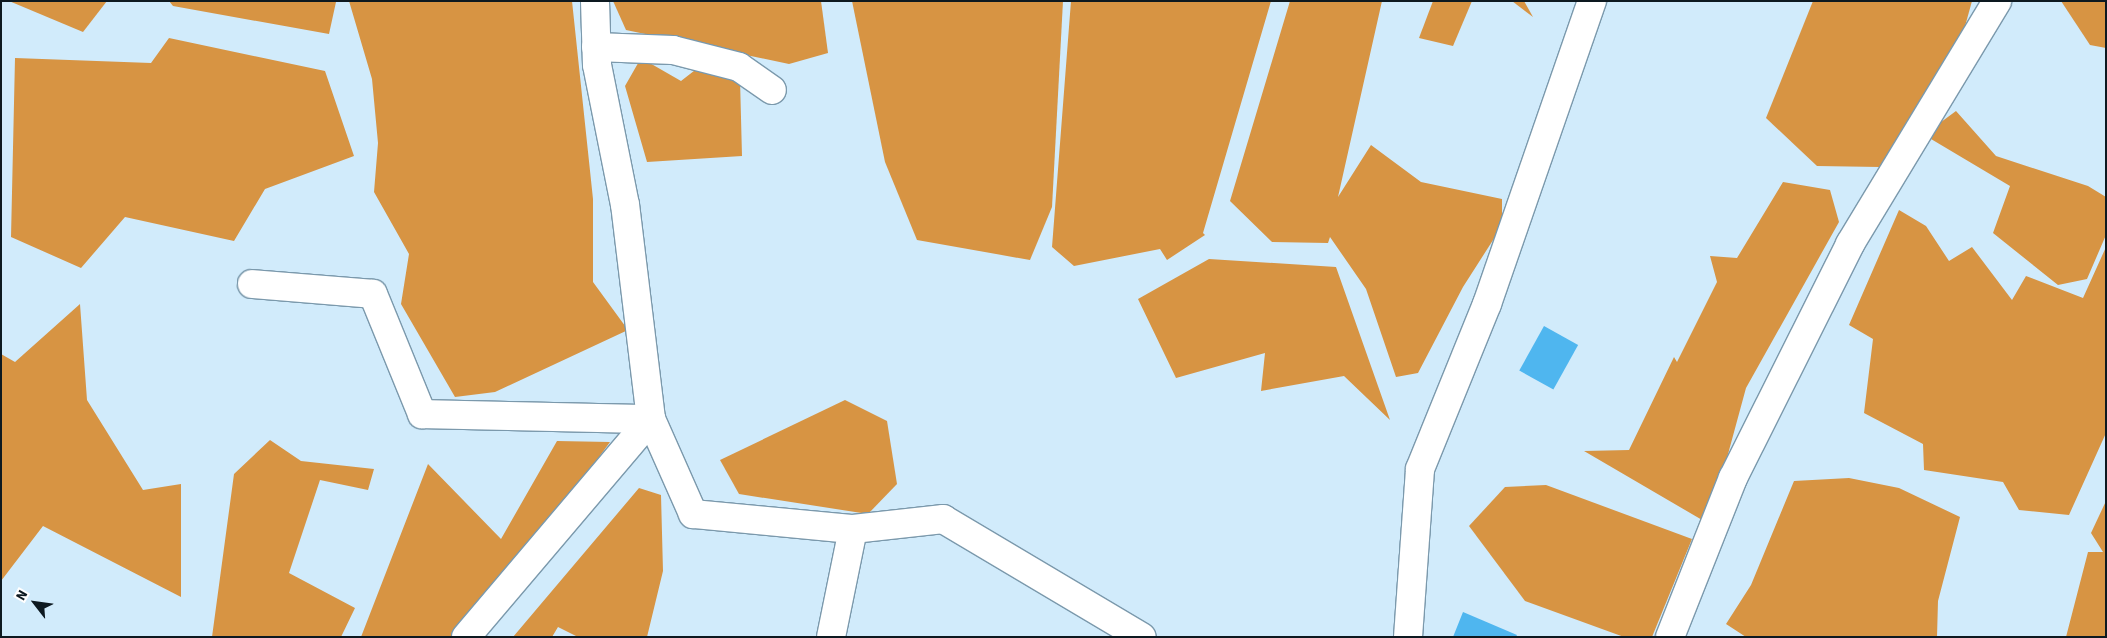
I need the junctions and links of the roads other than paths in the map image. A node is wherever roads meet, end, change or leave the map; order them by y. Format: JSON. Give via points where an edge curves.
{"nodes":[{"id":1,"x":595,"y":1,"type":"edge"},
{"id":2,"x":1592,"y":1,"type":"edge"},
{"id":3,"x":1997,"y":1,"type":"edge"},
{"id":4,"x":596,"y":47,"type":"junction"},
{"id":5,"x":772,"y":90,"type":"dead end"},
{"id":6,"x":252,"y":284,"type":"dead end"},
{"id":7,"x":651,"y":419,"type":"junction"},
{"id":8,"x":853,"y":530,"type":"junction"},
{"id":9,"x":466,"y":637,"type":"edge"},
{"id":10,"x":831,"y":637,"type":"edge"},
{"id":11,"x":1142,"y":637,"type":"edge"},
{"id":12,"x":1408,"y":637,"type":"edge"},
{"id":13,"x":1670,"y":637,"type":"edge"}],
"edges":[{"from":1,"to":4,"type":"street"},
{"from":2,"to":12,"type":"street","via":[[1487,304],[1420,469]]},
{"from":3,"to":13,"type":"street","via":[[1850,244],[1733,478]]},
{"from":4,"to":5,"type":"street","via":[[672,50],[739,67]]},
{"from":4,"to":7,"type":"street","via":[[625,205]]},
{"from":6,"to":7,"type":"street","via":[[373,294],[422,414]]},
{"from":7,"to":8,"type":"street","via":[[693,514]]},
{"from":7,"to":9,"type":"street"},
{"from":8,"to":10,"type":"street"},
{"from":8,"to":11,"type":"street","via":[[943,518]]}]}
